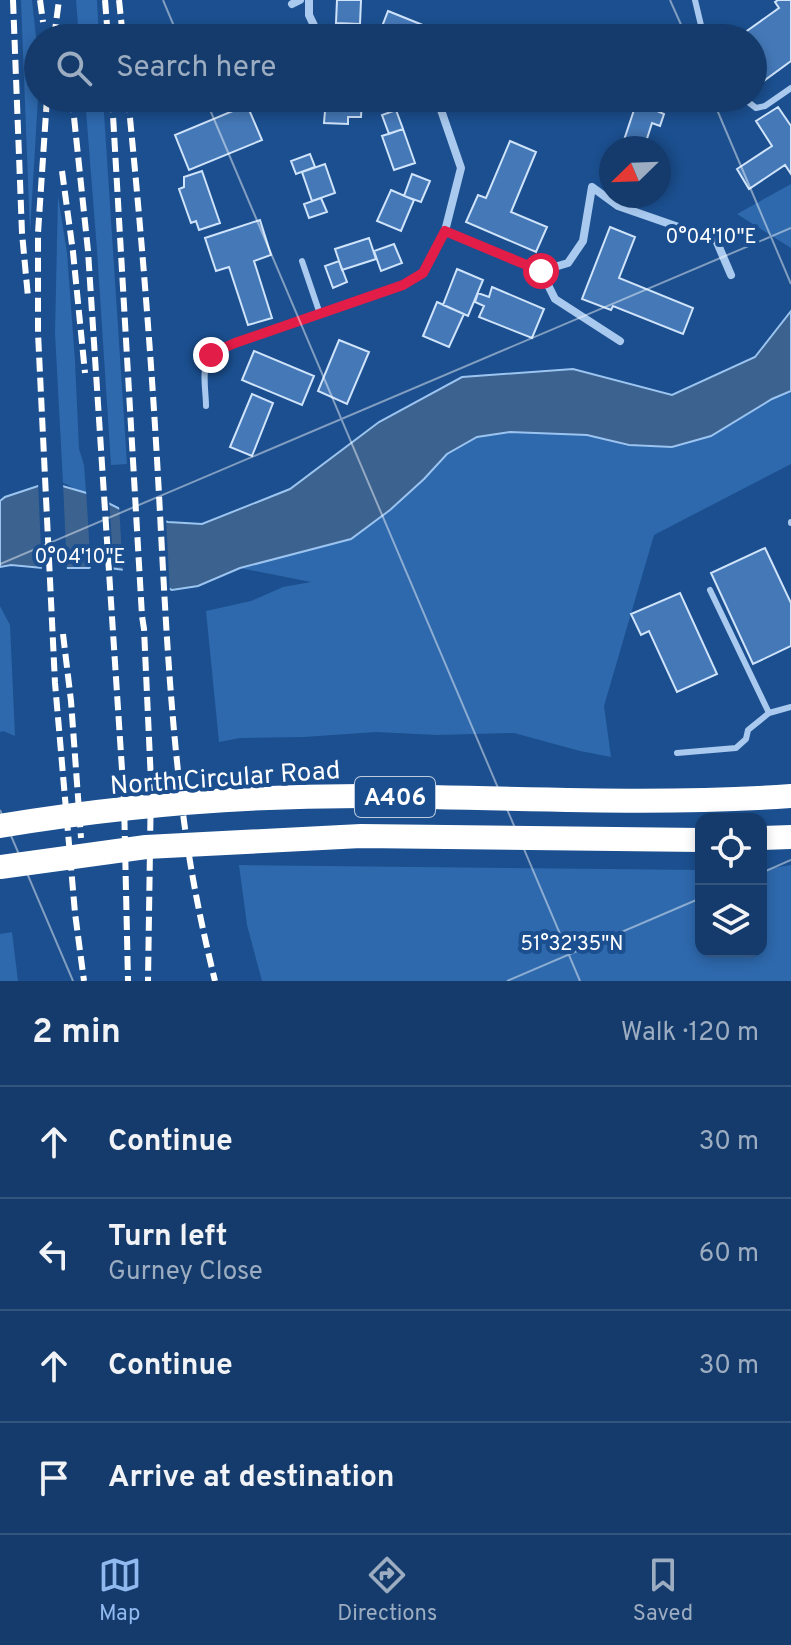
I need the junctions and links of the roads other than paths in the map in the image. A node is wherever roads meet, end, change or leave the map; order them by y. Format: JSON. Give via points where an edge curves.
{"nodes":[{"id":1,"x":309,"y":0,"type":"edge"},
{"id":2,"x":695,"y":0,"type":"edge"},
{"id":3,"x":313,"y":24,"type":"edge"},
{"id":4,"x":701,"y":24,"type":"edge"},
{"id":5,"x":791,"y":88,"type":"edge"},
{"id":6,"x":767,"y":105,"type":"edge"},
{"id":7,"x":442,"y":112,"type":"edge"},
{"id":8,"x":445,"y":231,"type":"junction"},
{"id":9,"x":302,"y":261,"type":"dead end"},
{"id":10,"x":541,"y":271,"type":"junction"},
{"id":11,"x":731,"y":275,"type":"dead end"},
{"id":12,"x":320,"y":314,"type":"junction"},
{"id":13,"x":296,"y":322,"type":"joint"},
{"id":14,"x":620,"y":341,"type":"dead end"},
{"id":15,"x":206,"y":406,"type":"dead end"},
{"id":16,"x":710,"y":590,"type":"dead end"},
{"id":17,"x":791,"y":707,"type":"edge"},
{"id":18,"x":769,"y":713,"type":"junction"},
{"id":19,"x":677,"y":753,"type":"dead end"},
{"id":20,"x":791,"y":796,"type":"edge"},
{"id":21,"x":0,"y":826,"type":"edge"},
{"id":22,"x":791,"y":837,"type":"edge"},
{"id":23,"x":767,"y":838,"type":"edge"},
{"id":24,"x":695,"y":840,"type":"edge"},
{"id":25,"x":0,"y":867,"type":"edge"}],
"edges":[{"from":1,"to":3,"type":"street"},
{"from":2,"to":4,"type":"lane"},
{"from":5,"to":6,"type":"lane"},
{"from":7,"to":8,"type":"street","via":[[461,168]]},
{"from":8,"to":10,"type":"street"},
{"from":8,"to":12,"type":"street","via":[[423,273]]},
{"from":9,"to":12,"type":"lane"},
{"from":10,"to":11,"type":"street","via":[[568,263],[583,241],[592,187],[618,206],[716,240]]},
{"from":10,"to":14,"type":"street","via":[[555,299]]},
{"from":12,"to":13,"type":"street"},
{"from":13,"to":15,"type":"lane","via":[[211,355],[205,373]]},
{"from":16,"to":18,"type":"lane"},
{"from":17,"to":18,"type":"lane"},
{"from":18,"to":19,"type":"lane","via":[[736,748]]},
{"from":20,"to":21,"type":"highway","name":"North Circular Road","number":"A406","bridge":true,"via":[[251,799]]},
{"from":22,"to":23,"type":"highway"},
{"from":24,"to":25,"type":"highway","number":"A406","bridge":true,"via":[[361,836],[146,847]]}]}
